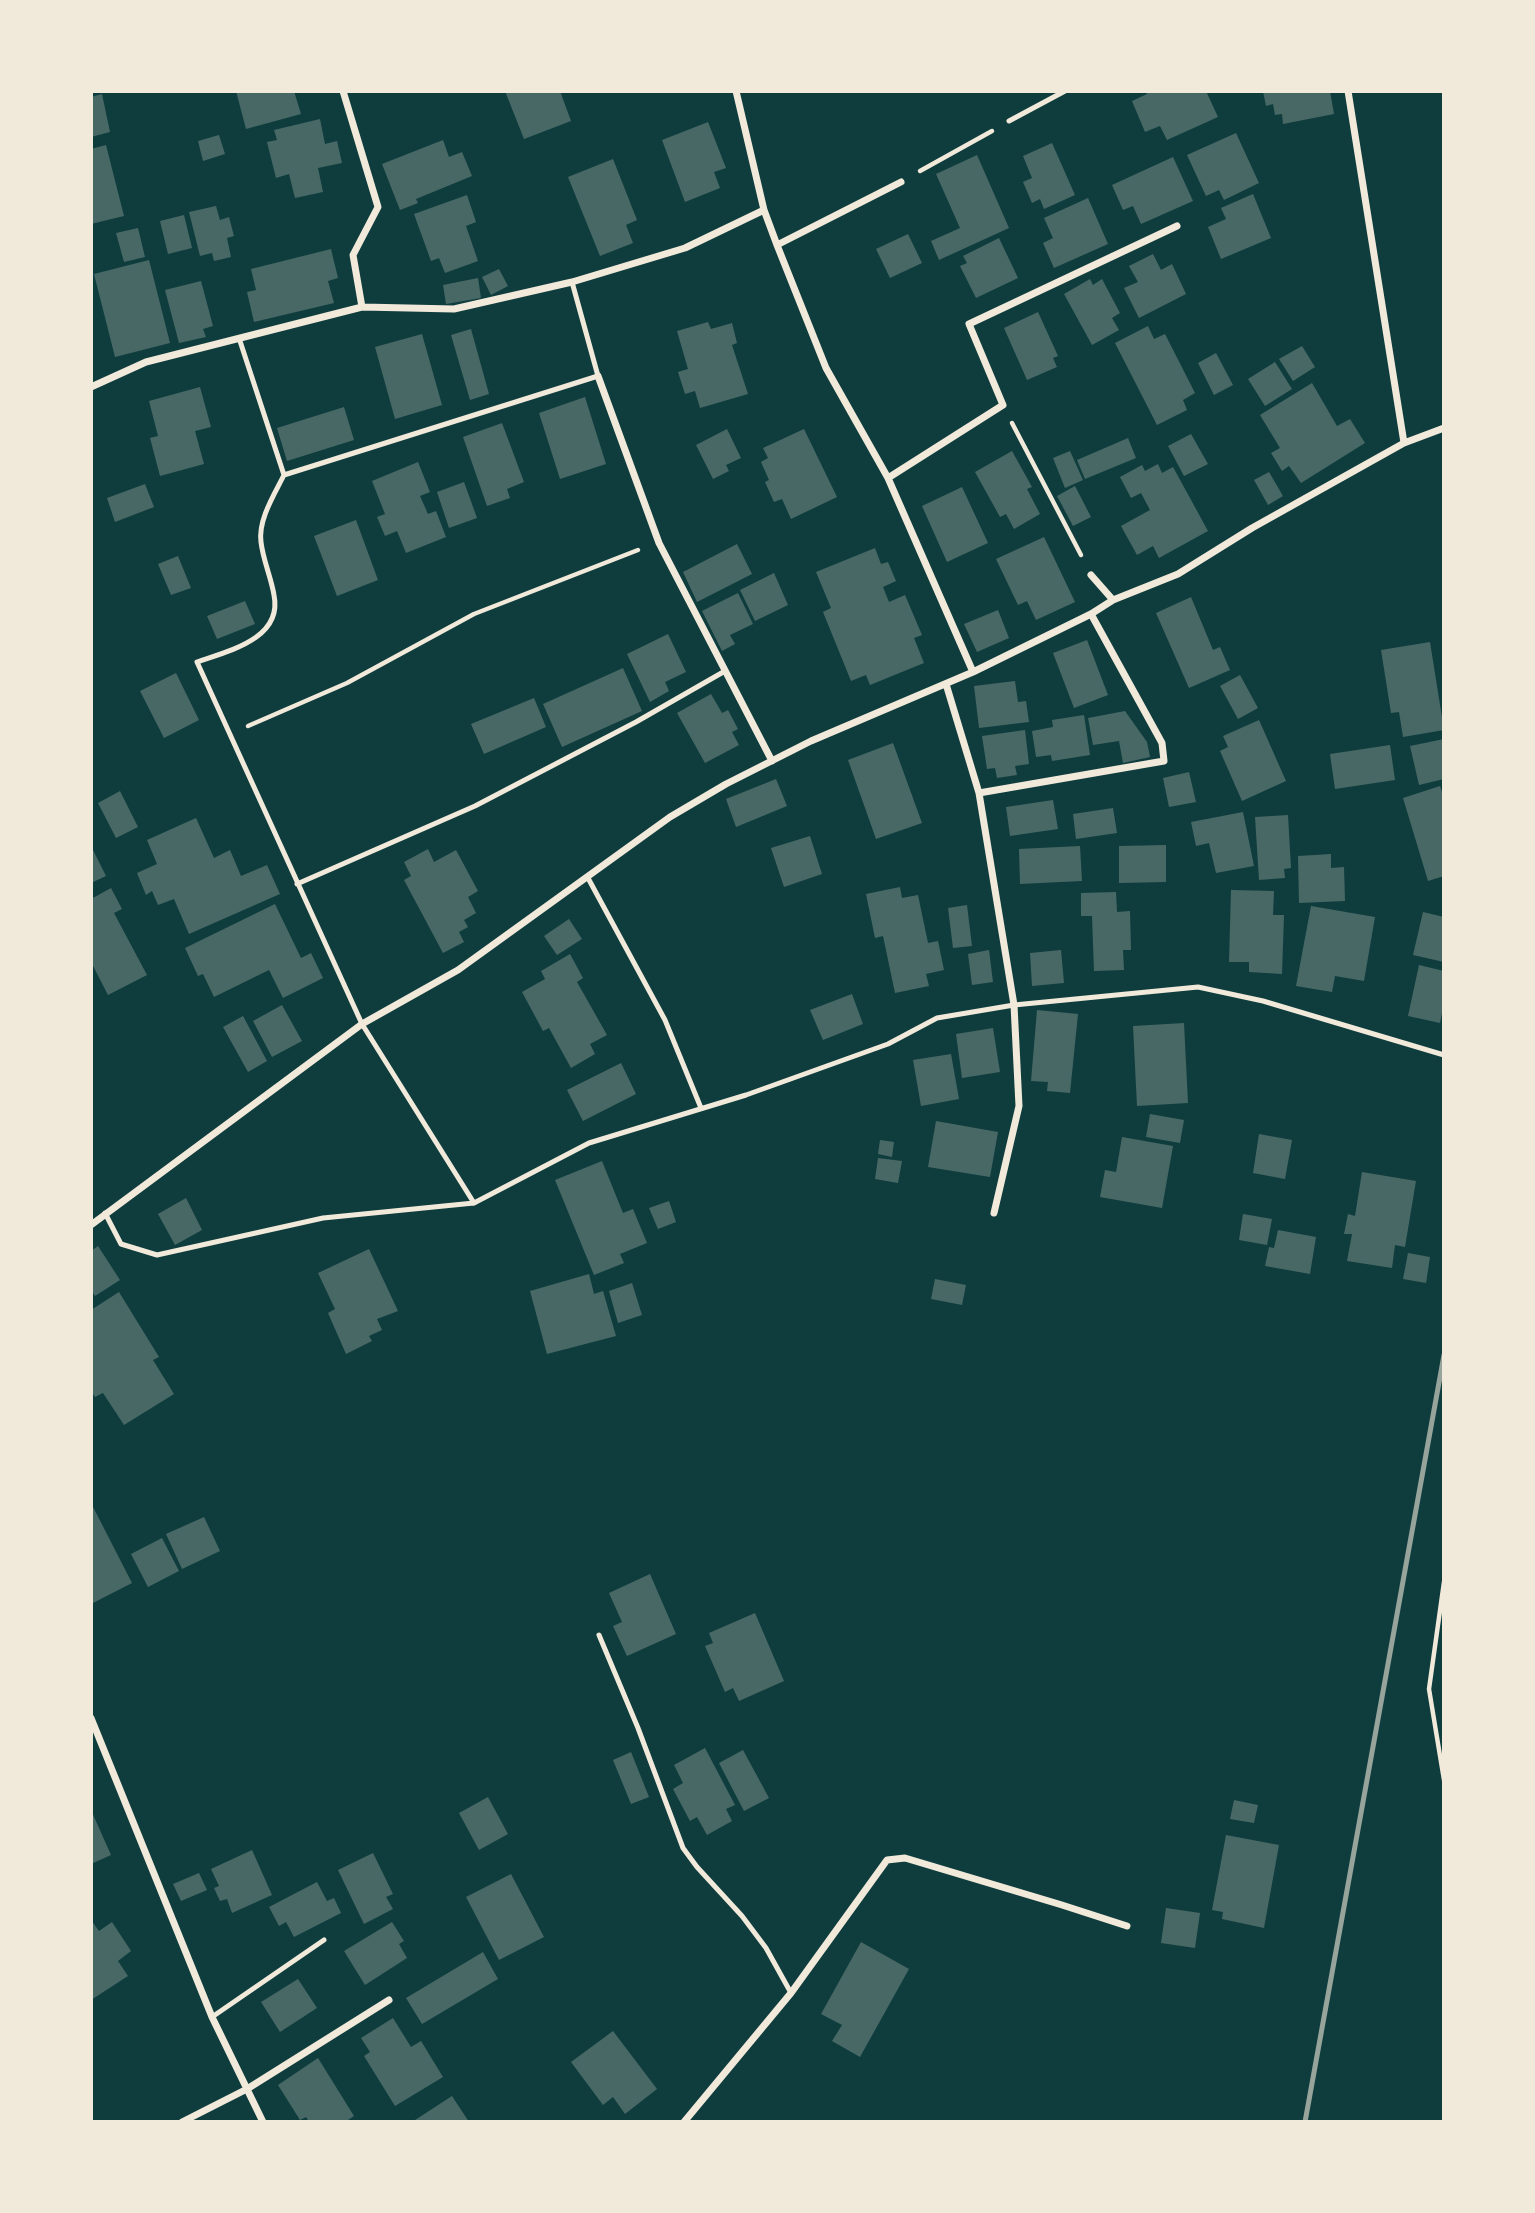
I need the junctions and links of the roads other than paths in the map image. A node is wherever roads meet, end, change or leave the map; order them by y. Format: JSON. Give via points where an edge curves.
{"nodes":[{"id":1,"x":344,"y":91,"type":"edge"},
{"id":2,"x":736,"y":91,"type":"edge"},
{"id":3,"x":1065,"y":91,"type":"edge"},
{"id":4,"x":1348,"y":91,"type":"edge"},
{"id":5,"x":1009,"y":121,"type":"road end"},
{"id":6,"x":901,"y":182,"type":"road end"},
{"id":7,"x":764,"y":210,"type":"junction"},
{"id":8,"x":1177,"y":226,"type":"dead end"},
{"id":9,"x":777,"y":245,"type":"junction"},
{"id":10,"x":572,"y":282,"type":"junction"},
{"id":11,"x":362,"y":307,"type":"junction"},
{"id":12,"x":239,"y":338,"type":"junction"},
{"id":13,"x":598,"y":376,"type":"junction"},
{"id":14,"x":91,"y":387,"type":"edge"},
{"id":15,"x":1444,"y":428,"type":"edge"},
{"id":16,"x":1404,"y":443,"type":"junction"},
{"id":17,"x":284,"y":475,"type":"junction"},
{"id":18,"x":888,"y":478,"type":"junction"},
{"id":19,"x":1091,"y":575,"type":"road end"},
{"id":20,"x":1113,"y":600,"type":"junction"},
{"id":21,"x":1091,"y":614,"type":"junction"},
{"id":22,"x":725,"y":671,"type":"junction"},
{"id":23,"x":973,"y":672,"type":"junction"},
{"id":24,"x":946,"y":684,"type":"junction"},
{"id":25,"x":772,"y":761,"type":"junction"},
{"id":26,"x":979,"y":793,"type":"junction"},
{"id":27,"x":588,"y":878,"type":"junction"},
{"id":28,"x":297,"y":884,"type":"junction"},
{"id":29,"x":1014,"y":1005,"type":"junction"},
{"id":30,"x":362,"y":1024,"type":"junction"},
{"id":31,"x":1444,"y":1055,"type":"edge"},
{"id":32,"x":701,"y":1108,"type":"junction"},
{"id":33,"x":474,"y":1203,"type":"junction"},
{"id":34,"x":105,"y":1213,"type":"junction"},
{"id":35,"x":994,"y":1213,"type":"dead end"},
{"id":36,"x":91,"y":1225,"type":"edge"},
{"id":37,"x":599,"y":1635,"type":"dead end"},
{"id":38,"x":91,"y":1718,"type":"edge"},
{"id":39,"x":1127,"y":1926,"type":"dead end"},
{"id":40,"x":324,"y":1940,"type":"dead end"},
{"id":41,"x":791,"y":1993,"type":"junction"},
{"id":42,"x":389,"y":2000,"type":"dead end"},
{"id":43,"x":212,"y":2017,"type":"junction"},
{"id":44,"x":247,"y":2089,"type":"junction"},
{"id":45,"x":181,"y":2122,"type":"edge"},
{"id":46,"x":263,"y":2122,"type":"edge"},
{"id":47,"x":684,"y":2122,"type":"edge"}],
"edges":[{"from":1,"to":11,"type":"street","via":[[378,207],[353,255]]},
{"from":2,"to":7,"type":"street"},
{"from":3,"to":5,"type":"lane"},
{"from":4,"to":16,"type":"street"},
{"from":6,"to":9,"type":"street"},
{"from":7,"to":9,"type":"street"},
{"from":7,"to":10,"type":"street","via":[[685,248]]},
{"from":8,"to":18,"type":"street","via":[[969,324],[1003,405]]},
{"from":9,"to":18,"type":"street","via":[[826,368]]},
{"from":10,"to":11,"type":"street","via":[[454,309]]},
{"from":10,"to":13,"type":"lane"},
{"from":11,"to":12,"type":"street"},
{"from":12,"to":14,"type":"street","via":[[146,362]]},
{"from":12,"to":17,"type":"lane"},
{"from":13,"to":17,"type":"lane"},
{"from":13,"to":22,"type":"street","via":[[659,542]]},
{"from":15,"to":16,"type":"street"},
{"from":16,"to":20,"type":"street","via":[[1178,574]]},
{"from":17,"to":28,"type":"lane","via":[[266,512],[260,540],[275,598],[271,624],[249,643],[197,662]]},
{"from":18,"to":23,"type":"street"},
{"from":19,"to":20,"type":"street"},
{"from":20,"to":21,"type":"street"},
{"from":21,"to":23,"type":"street"},
{"from":21,"to":26,"type":"street","via":[[1162,743],[1164,761]]},
{"from":22,"to":25,"type":"street"},
{"from":22,"to":28,"type":"lane","via":[[475,806]]},
{"from":23,"to":24,"type":"street"},
{"from":24,"to":25,"type":"street"},
{"from":24,"to":26,"type":"street"},
{"from":25,"to":27,"type":"street","via":[[670,817]]},
{"from":26,"to":29,"type":"street"},
{"from":27,"to":30,"type":"street","via":[[458,970]]},
{"from":27,"to":32,"type":"lane","via":[[665,1020]]},
{"from":28,"to":30,"type":"lane"},
{"from":29,"to":31,"type":"lane","via":[[1198,987],[1263,1001]]},
{"from":29,"to":32,"type":"lane","via":[[937,1018],[888,1044]]},
{"from":29,"to":35,"type":"street","via":[[1019,1106]]},
{"from":30,"to":33,"type":"lane"},
{"from":30,"to":34,"type":"street"},
{"from":32,"to":33,"type":"lane","via":[[589,1143]]},
{"from":33,"to":34,"type":"lane","via":[[323,1218],[157,1255],[121,1244]]},
{"from":34,"to":36,"type":"street"},
{"from":37,"to":41,"type":"lane","via":[[683,1848],[766,1948]]},
{"from":38,"to":43,"type":"street"},
{"from":39,"to":41,"type":"street","via":[[905,1858],[887,1860]]},
{"from":40,"to":43,"type":"lane"},
{"from":41,"to":47,"type":"street"},
{"from":42,"to":44,"type":"street"},
{"from":43,"to":44,"type":"street"},
{"from":44,"to":45,"type":"street"},
{"from":44,"to":46,"type":"street"}]}
